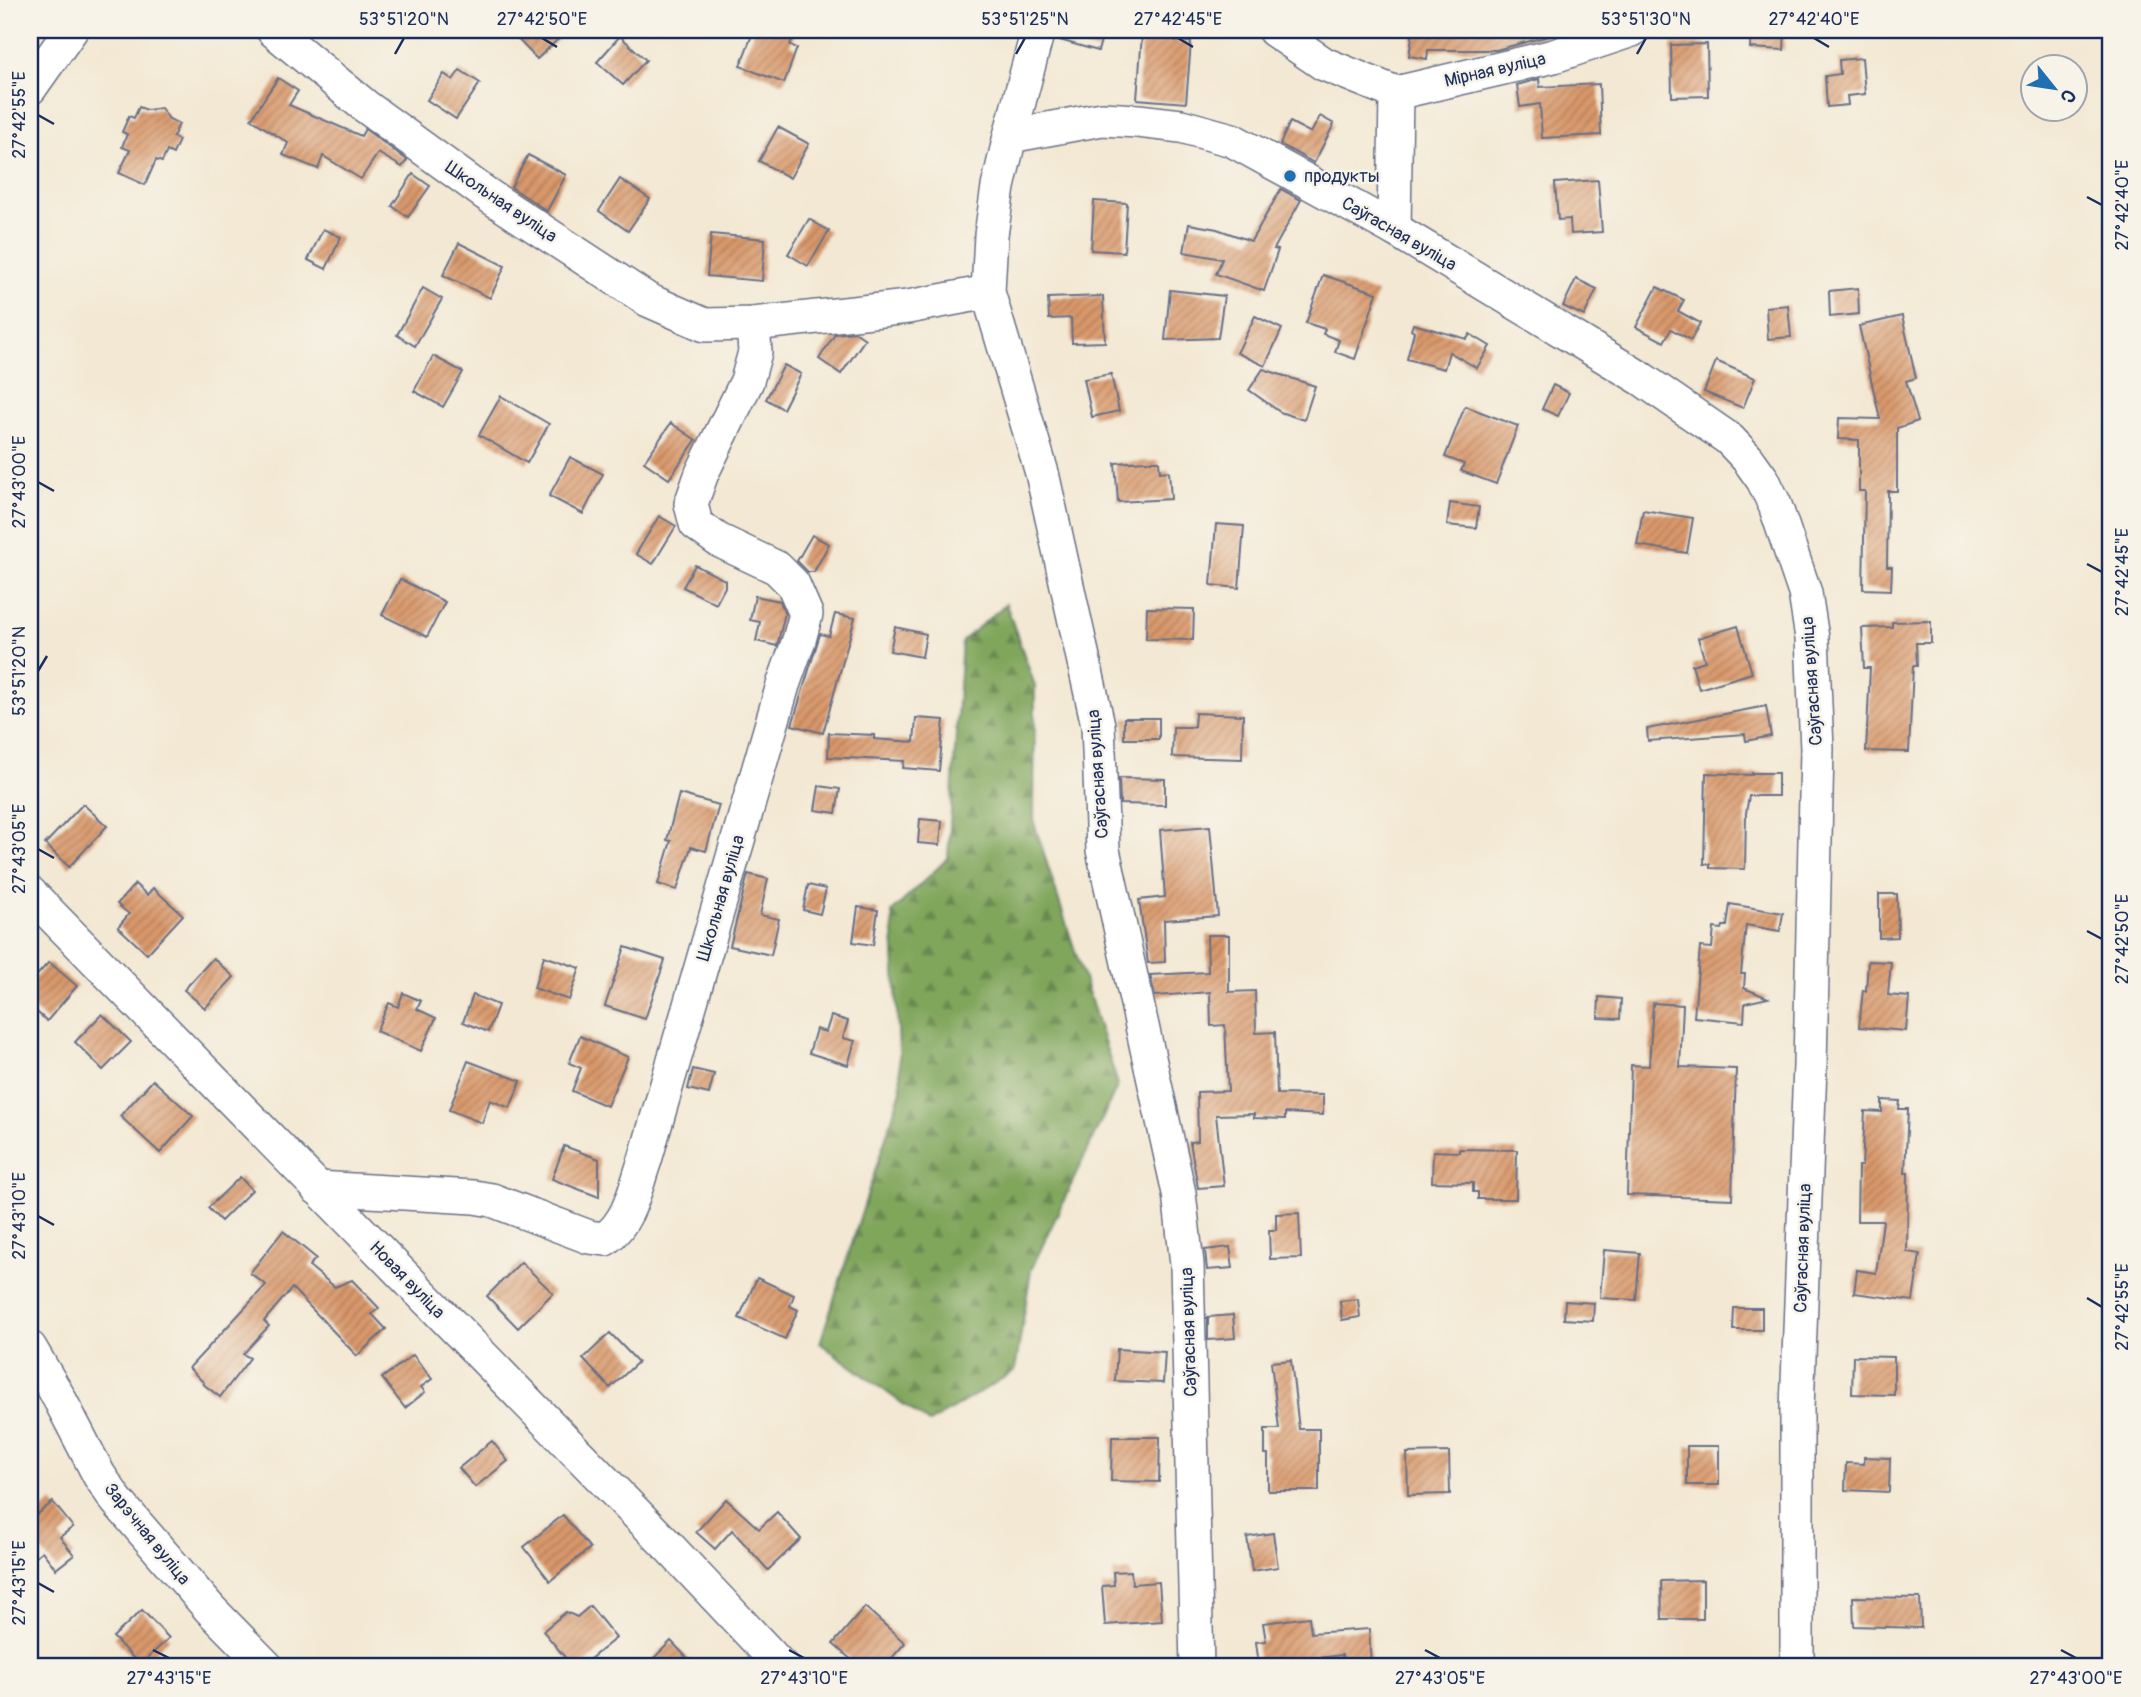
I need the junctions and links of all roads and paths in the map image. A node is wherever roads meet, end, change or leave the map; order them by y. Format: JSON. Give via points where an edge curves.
{"nodes":[{"id":1,"x":71,"y":30,"type":"edge"},
{"id":2,"x":273,"y":30,"type":"edge"},
{"id":3,"x":1038,"y":30,"type":"edge"},
{"id":4,"x":1274,"y":30,"type":"edge"},
{"id":5,"x":1632,"y":30,"type":"edge"},
{"id":6,"x":30,"y":88,"type":"edge"},
{"id":7,"x":1396,"y":93,"type":"junction"},
{"id":8,"x":1010,"y":136,"type":"junction"},
{"id":9,"x":1394,"y":229,"type":"junction"},
{"id":10,"x":988,"y":292,"type":"junction"},
{"id":11,"x":753,"y":324,"type":"junction"},
{"id":12,"x":30,"y":893,"type":"edge"},
{"id":13,"x":317,"y":1188,"type":"junction"},
{"id":14,"x":30,"y":1348,"type":"edge"},
{"id":15,"x":267,"y":1667,"type":"edge"},
{"id":16,"x":782,"y":1667,"type":"edge"},
{"id":17,"x":1197,"y":1667,"type":"edge"},
{"id":18,"x":1797,"y":1667,"type":"edge"}],
"edges":[{"from":1,"to":6,"type":"street"},
{"from":2,"to":11,"type":"street","name":"Школьная вуліца","via":[[365,106],[486,194],[648,300],[705,325]]},
{"from":3,"to":8,"type":"street"},
{"from":4,"to":7,"type":"street","via":[[1324,64]]},
{"from":5,"to":7,"type":"street","name":"Мірная вуліца","via":[[1554,56]]},
{"from":7,"to":9,"type":"street"},
{"from":8,"to":9,"type":"street","name":"Саўгасная вуліца","via":[[1102,119],[1181,126],[1233,140]]},
{"from":8,"to":10,"type":"street","name":"Саўгасная вуліца","via":[[991,235]]},
{"from":9,"to":18,"type":"street","name":"Саўгасная вуліца","via":[[1642,379],[1729,439],[1763,480],[1805,593],[1812,638],[1817,749],[1797,1409]]},
{"from":10,"to":11,"type":"street","name":"Школьная вуліца","via":[[908,307]]},
{"from":10,"to":17,"type":"street","name":"Саўгасная вуліца","via":[[1042,473],[1098,725],[1103,850],[1179,1193],[1187,1264]]},
{"from":11,"to":13,"type":"street","name":"Школьная вуліца","via":[[755,352],[747,381],[691,504],[696,524],[718,540],[777,568],[793,584],[806,614],[625,1217],[605,1239],[492,1200]]},
{"from":12,"to":13,"type":"street","name":"Новая вуліца"},
{"from":13,"to":16,"type":"street","name":"Новая вуліца"},
{"from":14,"to":15,"type":"street","name":"Зарэчная вуліца","via":[[116,1500]]}]}
